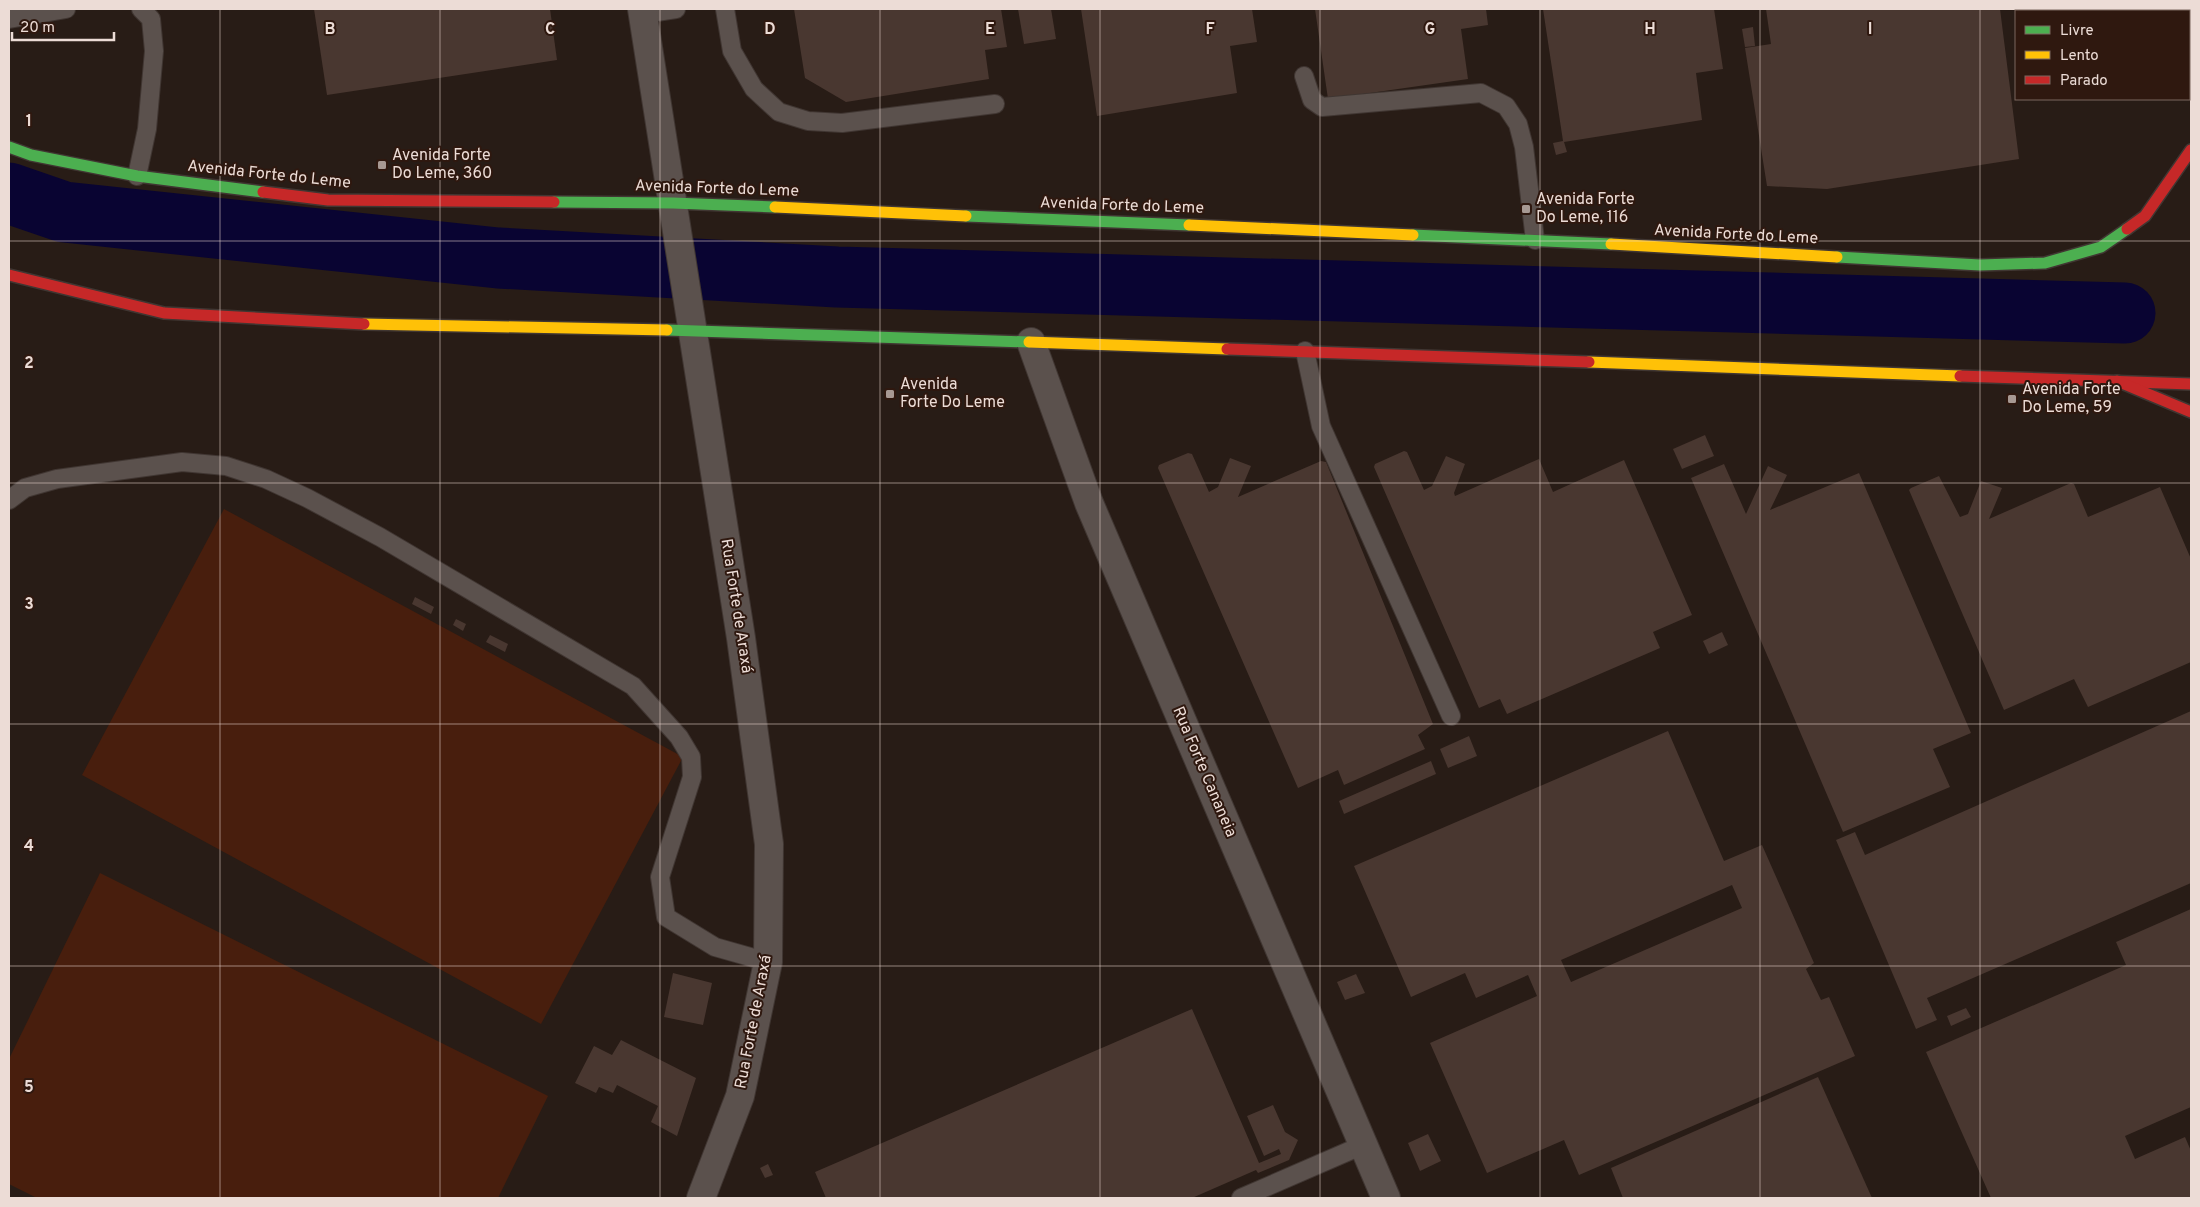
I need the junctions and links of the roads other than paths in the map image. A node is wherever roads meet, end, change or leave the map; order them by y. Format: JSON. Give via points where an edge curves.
{"nodes":[{"id":1,"x":66,"y":9,"type":"edge"},
{"id":2,"x":141,"y":9,"type":"edge"},
{"id":3,"x":676,"y":9,"type":"edge"},
{"id":4,"x":724,"y":9,"type":"edge"},
{"id":5,"x":643,"y":11,"type":"edge"},
{"id":6,"x":9,"y":19,"type":"edge"},
{"id":7,"x":1304,"y":76,"type":"dead end"},
{"id":8,"x":995,"y":104,"type":"dead end"},
{"id":9,"x":9,"y":147,"type":"edge"},
{"id":10,"x":2191,"y":150,"type":"edge"},
{"id":11,"x":137,"y":176,"type":"junction"},
{"id":12,"x":673,"y":203,"type":"junction"},
{"id":13,"x":1535,"y":240,"type":"junction"},
{"id":14,"x":9,"y":275,"type":"edge"},
{"id":15,"x":692,"y":323,"type":"junction"},
{"id":16,"x":1031,"y":342,"type":"junction"},
{"id":17,"x":1305,"y":351,"type":"junction"},
{"id":18,"x":2117,"y":381,"type":"junction"},
{"id":19,"x":2191,"y":384,"type":"edge"},
{"id":20,"x":2191,"y":412,"type":"edge"},
{"id":21,"x":9,"y":500,"type":"edge"},
{"id":22,"x":1451,"y":716,"type":"dead end"},
{"id":23,"x":768,"y":962,"type":"junction"},
{"id":24,"x":1363,"y":1145,"type":"junction"},
{"id":25,"x":701,"y":1198,"type":"edge"},
{"id":26,"x":1241,"y":1198,"type":"edge"},
{"id":27,"x":1386,"y":1198,"type":"edge"}],
"edges":[{"from":1,"to":6,"type":"lane"},
{"from":2,"to":11,"type":"lane","via":[[151,19],[154,50],[147,129]]},
{"from":3,"to":5,"type":"lane"},
{"from":4,"to":8,"type":"lane","via":[[732,51],[754,89],[779,112],[808,121],[842,123]]},
{"from":5,"to":12,"type":"street","name":"Rua Forte de Araxá"},
{"from":7,"to":13,"type":"lane","via":[[1312,100],[1322,107],[1481,93],[1506,106],[1518,124],[1524,147]]},
{"from":9,"to":11,"type":"main road","name":"Avenida Forte do Leme","via":[[31,155]]},
{"from":10,"to":13,"type":"main road","name":"Avenida Forte do Leme","via":[[2146,216],[2101,247],[2045,263],[1980,265]]},
{"from":11,"to":12,"type":"main road","name":"Avenida Forte do Leme","via":[[328,200]]},
{"from":12,"to":13,"type":"main road","name":"Avenida Forte do Leme"},
{"from":12,"to":15,"type":"street","name":"Rua Forte de Araxá"},
{"from":14,"to":15,"type":"main road","via":[[164,313],[365,324]]},
{"from":15,"to":16,"type":"main road"},
{"from":15,"to":23,"type":"street","name":"Rua Forte de Araxá","via":[[769,844]]},
{"from":16,"to":17,"type":"main road"},
{"from":16,"to":24,"type":"street","name":"Rua Forte Cananeia","via":[[1089,503]]},
{"from":17,"to":18,"type":"main road"},
{"from":17,"to":22,"type":"lane","via":[[1321,426]]},
{"from":18,"to":19,"type":"main road"},
{"from":18,"to":20,"type":"main road"},
{"from":21,"to":23,"type":"lane","via":[[25,488],[56,478],[182,462],[226,466],[266,479],[332,511],[633,686],[679,737],[692,757],[692,777],[660,877],[666,917],[715,947]]},
{"from":23,"to":25,"type":"street","name":"Rua Forte de Araxá","via":[[740,1096]]},
{"from":24,"to":26,"type":"lane"},
{"from":24,"to":27,"type":"street","name":"Rua Forte Cananeia"}]}
